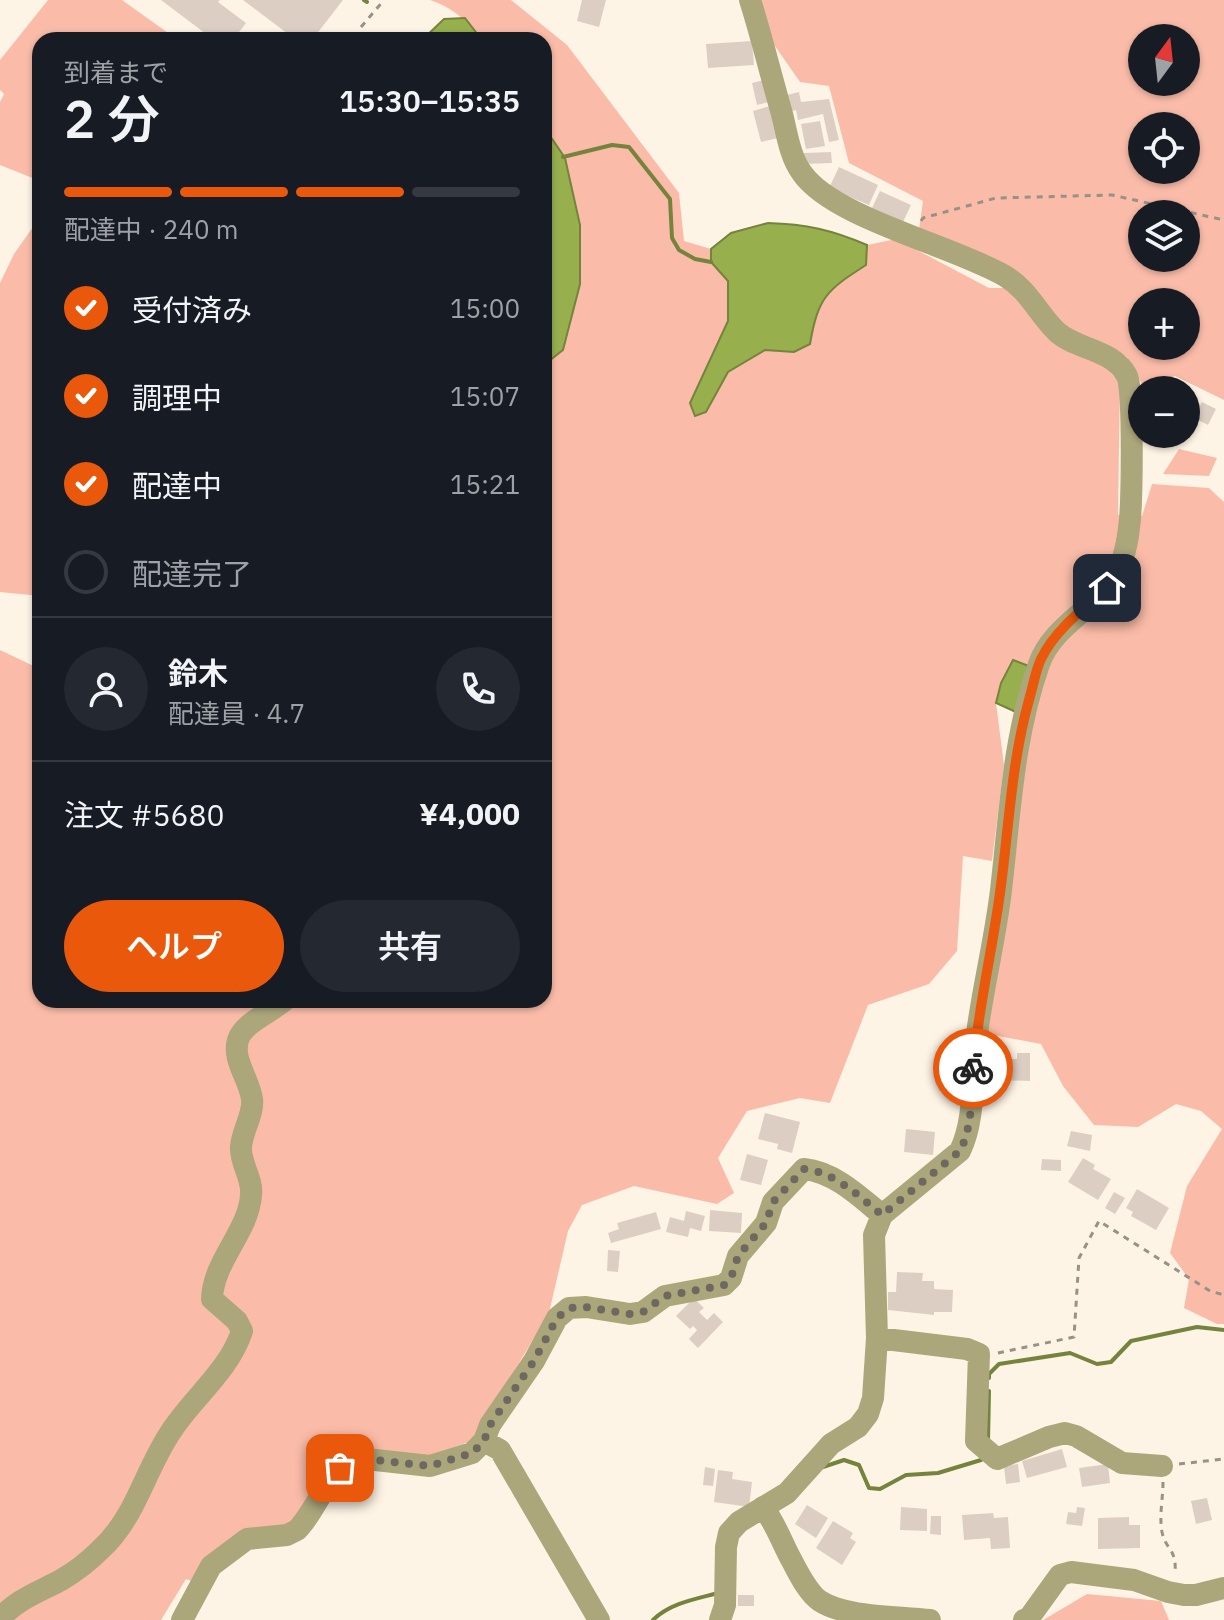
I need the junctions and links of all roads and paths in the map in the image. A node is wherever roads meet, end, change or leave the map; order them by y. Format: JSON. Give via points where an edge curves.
{"nodes":[{"id":1,"x":384,"y":0,"type":"edge"},
{"id":2,"x":750,"y":0,"type":"edge"},
{"id":3,"x":361,"y":27,"type":"dead end"},
{"id":4,"x":1224,"y":220,"type":"edge"},
{"id":5,"x":913,"y":235,"type":"junction"},
{"id":6,"x":274,"y":1008,"type":"edge"},
{"id":7,"x":882,"y":1215,"type":"junction"},
{"id":8,"x":1224,"y":1295,"type":"edge"},
{"id":9,"x":877,"y":1338,"type":"junction"},
{"id":10,"x":979,"y":1354,"type":"junction"},
{"id":11,"x":484,"y":1441,"type":"junction"},
{"id":12,"x":1224,"y":1459,"type":"edge"},
{"id":13,"x":1162,"y":1466,"type":"junction"},
{"id":14,"x":768,"y":1514,"type":"junction"},
{"id":15,"x":1224,"y":1588,"type":"edge"},
{"id":16,"x":1168,"y":1592,"type":"junction"},
{"id":17,"x":722,"y":1612,"type":"edge"},
{"id":18,"x":0,"y":1619,"type":"edge"},
{"id":19,"x":182,"y":1620,"type":"edge"},
{"id":20,"x":599,"y":1620,"type":"edge"},
{"id":21,"x":930,"y":1620,"type":"edge"},
{"id":22,"x":1024,"y":1620,"type":"edge"}],
"edges":[{"from":1,"to":3,"type":"path"},
{"from":2,"to":5,"type":"street","via":[[803,176],[831,200]]},
{"from":4,"to":5,"type":"path","via":[[1112,195],[996,198],[923,218]]},
{"from":5,"to":7,"type":"street","via":[[1009,278],[1025,290],[1055,330],[1108,357],[1128,377],[1130,526],[1115,576],[1040,661],[1020,730],[975,1043],[967,1137],[960,1151]]},
{"from":6,"to":18,"type":"street","via":[[241,1033],[237,1043],[253,1102],[241,1145],[252,1195],[212,1299],[237,1321],[239,1341],[172,1429],[123,1524],[105,1546]]},
{"from":7,"to":9,"type":"street","via":[[874,1235]]},
{"from":7,"to":11,"type":"street","via":[[819,1171],[804,1169],[773,1202],[766,1223],[738,1256],[724,1285],[665,1296],[643,1312],[569,1308],[557,1318]]},
{"from":8,"to":10,"type":"path","via":[[1099,1221],[1079,1258],[1074,1337]]},
{"from":9,"to":10,"type":"street"},
{"from":9,"to":14,"type":"street","via":[[868,1414],[831,1444]]},
{"from":10,"to":13,"type":"street","via":[[976,1441],[997,1459],[1065,1433],[1122,1463]]},
{"from":11,"to":19,"type":"street","via":[[472,1453],[430,1466],[350,1459],[297,1530],[247,1539],[211,1566]]},
{"from":11,"to":20,"type":"street","via":[[500,1450]]},
{"from":12,"to":13,"type":"path"},
{"from":13,"to":16,"type":"path","via":[[1163,1537],[1175,1554]]},
{"from":14,"to":17,"type":"street","via":[[739,1522],[729,1533]]},
{"from":14,"to":21,"type":"street","via":[[819,1601],[852,1611]]},
{"from":15,"to":16,"type":"street","via":[[1196,1595]]},
{"from":16,"to":22,"type":"street","via":[[1134,1580],[1071,1572],[1060,1575]]}]}
